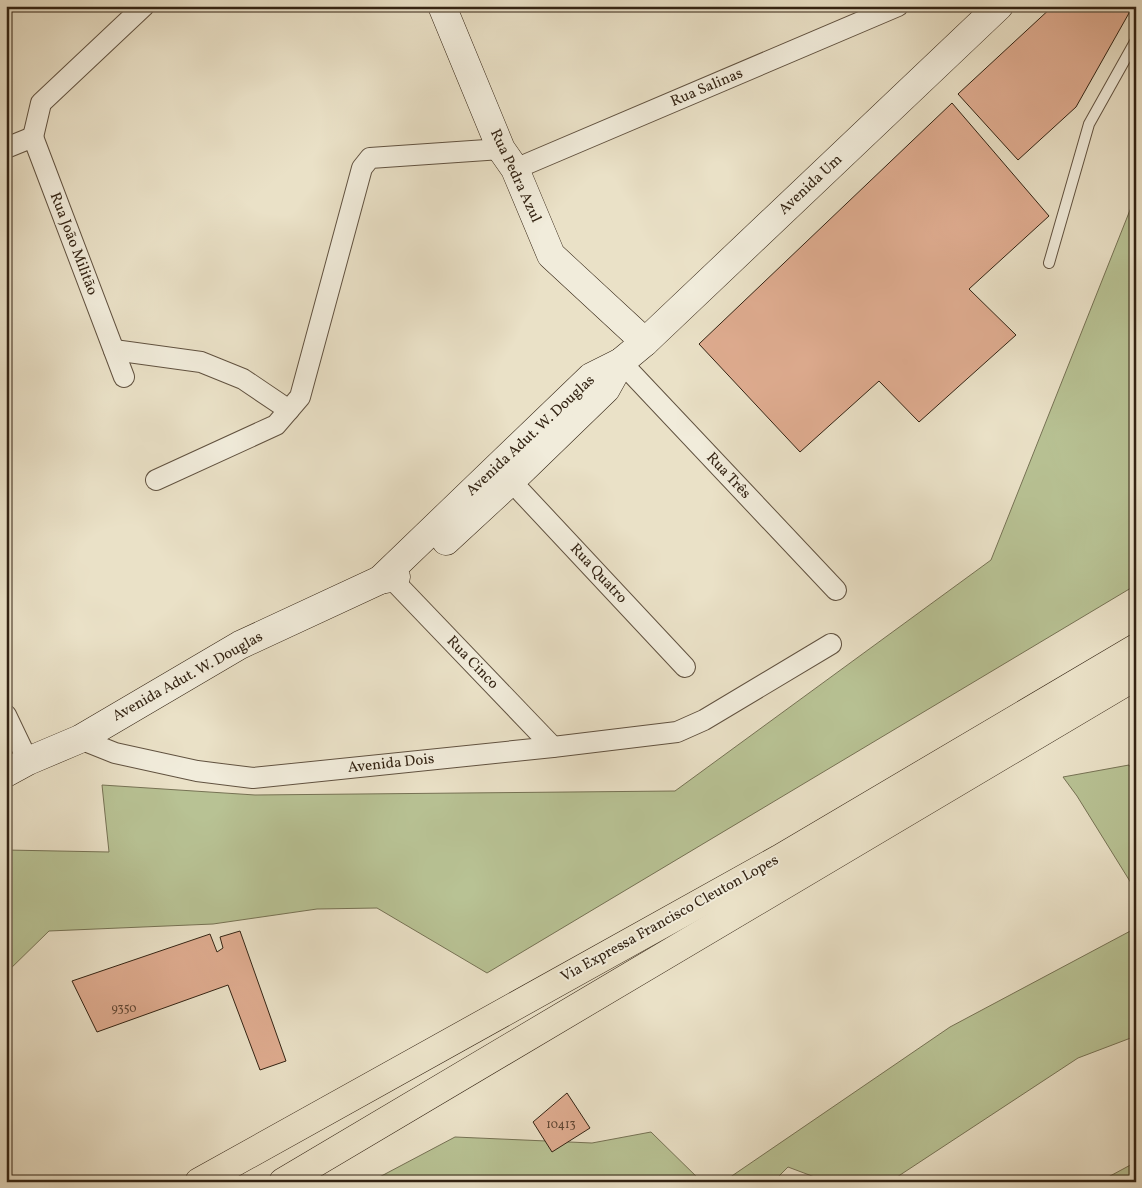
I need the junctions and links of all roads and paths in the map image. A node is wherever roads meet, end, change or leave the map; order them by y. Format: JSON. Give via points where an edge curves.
{"nodes":[{"id":1,"x":144,"y":6,"type":"edge"},
{"id":2,"x":442,"y":6,"type":"edge"},
{"id":3,"x":898,"y":6,"type":"edge"},
{"id":4,"x":999,"y":6,"type":"edge"},
{"id":5,"x":1136,"y":40,"type":"edge"},
{"id":6,"x":32,"y":137,"type":"junction"},
{"id":7,"x":6,"y":148,"type":"edge"},
{"id":8,"x":508,"y":159,"type":"junction"},
{"id":9,"x":1049,"y":263,"type":"dead end"},
{"id":10,"x":645,"y":342,"type":"junction"},
{"id":11,"x":114,"y":350,"type":"junction"},
{"id":12,"x":621,"y":362,"type":"junction"},
{"id":13,"x":124,"y":377,"type":"dead end"},
{"id":14,"x":289,"y":410,"type":"junction"},
{"id":15,"x":156,"y":480,"type":"dead end"},
{"id":16,"x":511,"y":481,"type":"junction"},
{"id":17,"x":385,"y":579,"type":"junction"},
{"id":18,"x":836,"y":590,"type":"dead end"},
{"id":19,"x":831,"y":644,"type":"dead end"},
{"id":20,"x":1136,"y":648,"type":"edge"},
{"id":21,"x":684,"y":666,"type":"dead end"},
{"id":22,"x":1136,"y":676,"type":"edge"},
{"id":23,"x":6,"y":715,"type":"edge"},
{"id":24,"x":80,"y":738,"type":"junction"},
{"id":25,"x":553,"y":747,"type":"junction"},
{"id":26,"x":17,"y":767,"type":"edge"},
{"id":27,"x":198,"y":1182,"type":"edge"},
{"id":28,"x":283,"y":1182,"type":"edge"}],
"edges":[{"from":1,"to":6,"type":"street","via":[[42,104]]},
{"from":2,"to":8,"type":"street","name":"Rua Pedra Azul"},
{"from":3,"to":8,"type":"street","name":"Rua Salinas"},
{"from":4,"to":10,"type":"street","name":"Avenida Um"},
{"from":5,"to":9,"type":"lane","via":[[1089,124]]},
{"from":6,"to":7,"type":"street"},
{"from":6,"to":11,"type":"street","name":"Rua João Militão"},
{"from":8,"to":10,"type":"street","name":"Rua Pedra Azul","via":[[551,255]]},
{"from":8,"to":14,"type":"street","name":"Rua Salinas","via":[[370,158],[362,168],[300,397]]},
{"from":10,"to":12,"type":"street","name":"Avenida Um"},
{"from":11,"to":13,"type":"street","name":"Rua João Militão"},
{"from":11,"to":14,"type":"street","via":[[201,362],[243,379]]},
{"from":12,"to":16,"type":"street","name":"Avenida Adut. W. Douglas","via":[[606,389]]},
{"from":12,"to":17,"type":"street","name":"Avenida Adut. W. Douglas","via":[[591,376]]},
{"from":12,"to":18,"type":"street","name":"Rua Três"},
{"from":14,"to":15,"type":"street","name":"Rua Salinas","via":[[276,425]]},
{"from":16,"to":17,"type":"street","name":"Avenida Adut. W. Douglas","via":[[410,573]]},
{"from":16,"to":21,"type":"street","name":"Rua Quatro"},
{"from":17,"to":24,"type":"street","name":"Avenida Adut. W. Douglas","via":[[240,645]]},
{"from":17,"to":25,"type":"street","name":"Rua Cinco"},
{"from":19,"to":25,"type":"street","name":"Avenida Dois","via":[[704,720],[677,732]]},
{"from":20,"to":27,"type":"highway","name":"Via Expressa Francisco Cleuton Lopes","via":[[779,858]]},
{"from":22,"to":28,"type":"highway","name":"Via Expressa Francisco Cleuton Lopes"},
{"from":23,"to":26,"type":"street"},
{"from":24,"to":25,"type":"street","name":"Avenida Dois","via":[[115,753],[197,771],[253,778]]},
{"from":24,"to":26,"type":"street","name":"Avenida Adut. W. Douglas"}]}
